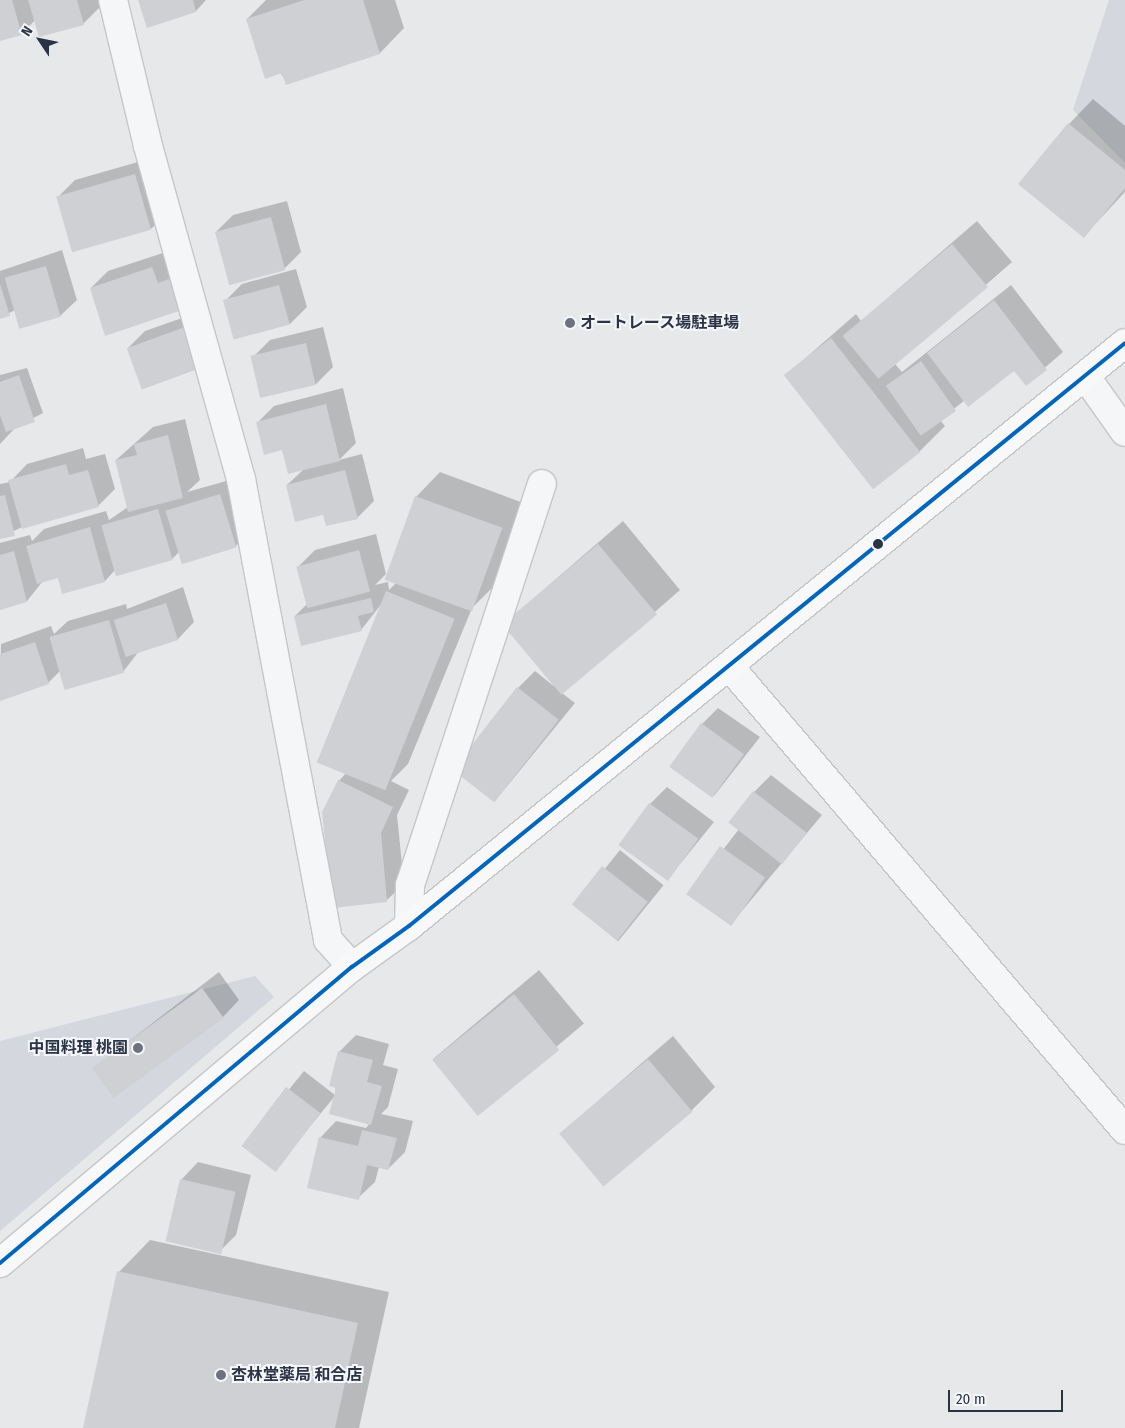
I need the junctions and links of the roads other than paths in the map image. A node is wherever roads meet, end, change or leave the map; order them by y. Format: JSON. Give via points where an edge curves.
{"nodes":[{"id":1,"x":113,"y":0,"type":"edge"},
{"id":2,"x":1125,"y":343,"type":"edge"},
{"id":3,"x":1086,"y":377,"type":"junction"},
{"id":4,"x":1125,"y":432,"type":"edge"},
{"id":5,"x":542,"y":484,"type":"dead end"},
{"id":6,"x":729,"y":666,"type":"junction"},
{"id":7,"x":409,"y":926,"type":"junction"},
{"id":8,"x":352,"y":967,"type":"junction"},
{"id":9,"x":1125,"y":1130,"type":"edge"},
{"id":10,"x":0,"y":1263,"type":"edge"}],
"edges":[{"from":1,"to":8,"type":"street","via":[[148,146],[241,479],[328,940]]},
{"from":2,"to":3,"type":"main road"},
{"from":3,"to":4,"type":"street"},
{"from":3,"to":6,"type":"main road"},
{"from":5,"to":7,"type":"street","via":[[410,886]]},
{"from":6,"to":7,"type":"main road"},
{"from":6,"to":9,"type":"street"},
{"from":7,"to":8,"type":"main road"},
{"from":8,"to":10,"type":"main road"}]}
